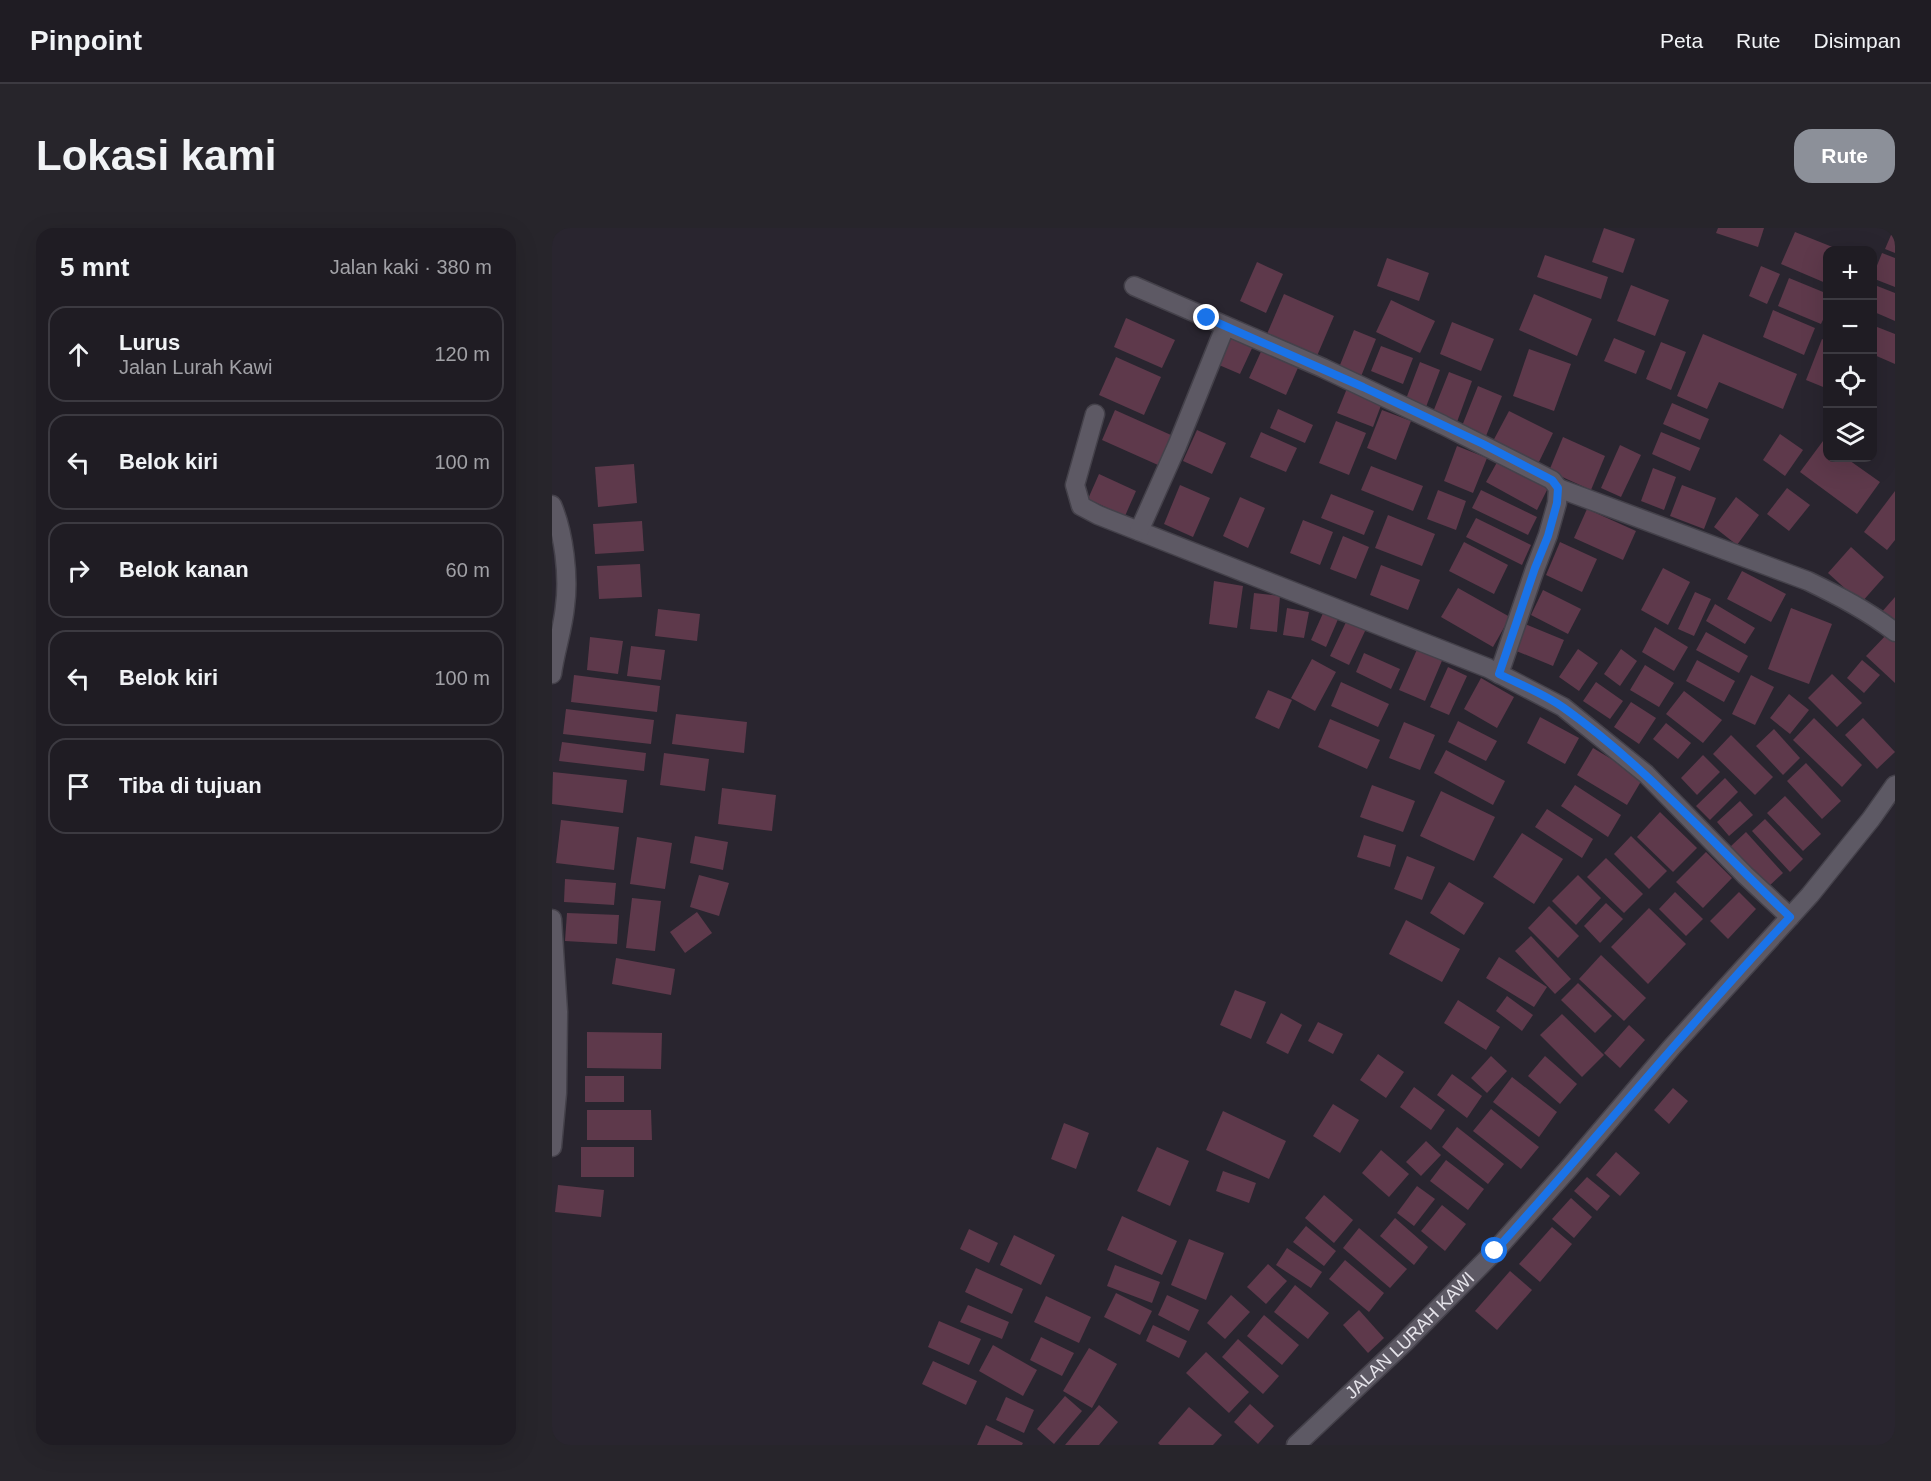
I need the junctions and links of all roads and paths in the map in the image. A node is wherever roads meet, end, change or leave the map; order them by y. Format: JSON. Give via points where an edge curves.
{"nodes":[{"id":1,"x":1134,"y":286,"type":"dead end"},
{"id":2,"x":1226,"y":327,"type":"junction"},
{"id":3,"x":1095,"y":414,"type":"dead end"},
{"id":4,"x":1558,"y":488,"type":"junction"},
{"id":5,"x":552,"y":506,"type":"edge"},
{"id":6,"x":1139,"y":531,"type":"junction"},
{"id":7,"x":1895,"y":632,"type":"edge"},
{"id":8,"x":552,"y":674,"type":"edge"},
{"id":9,"x":1499,"y":674,"type":"junction"},
{"id":10,"x":1895,"y":786,"type":"edge"},
{"id":11,"x":1790,"y":917,"type":"junction"},
{"id":12,"x":552,"y":919,"type":"edge"},
{"id":13,"x":552,"y":1147,"type":"edge"},
{"id":14,"x":1296,"y":1445,"type":"edge"}],
"edges":[{"from":1,"to":2,"type":"street"},
{"from":2,"to":4,"type":"street","via":[[1443,425],[1541,473]]},
{"from":2,"to":6,"type":"street"},
{"from":3,"to":6,"type":"street","via":[[1079,464],[1077,496],[1081,506]]},
{"from":4,"to":7,"type":"street","via":[[1808,582],[1846,599]]},
{"from":4,"to":9,"type":"street","via":[[1548,536]]},
{"from":5,"to":8,"type":"street","via":[[558,519],[567,576]]},
{"from":6,"to":9,"type":"street"},
{"from":9,"to":11,"type":"street","via":[[1563,707],[1646,774]]},
{"from":10,"to":11,"type":"street","name":"JALAN LURAH KAWI"},
{"from":11,"to":14,"type":"street","name":"JALAN LURAH KAWI","via":[[1495,1251]]},
{"from":12,"to":13,"type":"street","via":[[558,1012]]}]}
